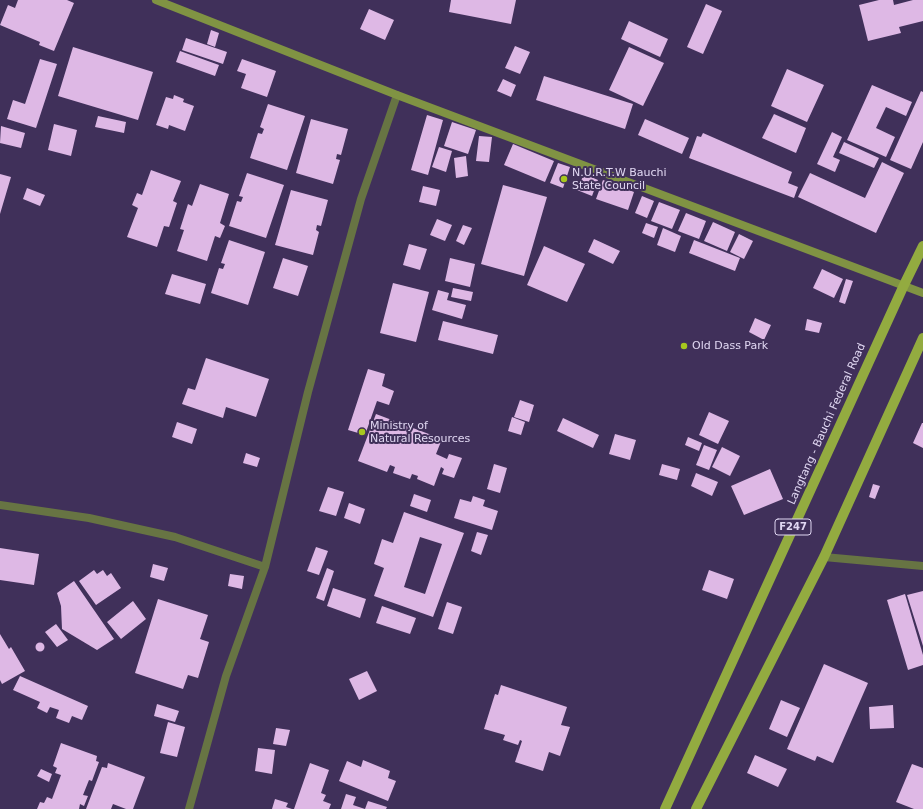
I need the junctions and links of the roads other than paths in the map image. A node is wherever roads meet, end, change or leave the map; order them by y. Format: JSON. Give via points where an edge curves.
{"nodes":[{"id":1,"x":156,"y":0,"type":"edge"},
{"id":2,"x":397,"y":95,"type":"junction"},
{"id":3,"x":923,"y":246,"type":"edge"},
{"id":4,"x":904,"y":285,"type":"junction"},
{"id":5,"x":923,"y":293,"type":"edge"},
{"id":6,"x":923,"y":338,"type":"edge"},
{"id":7,"x":0,"y":505,"type":"edge"},
{"id":8,"x":824,"y":557,"type":"junction"},
{"id":9,"x":265,"y":566,"type":"junction"},
{"id":10,"x":923,"y":566,"type":"edge"},
{"id":11,"x":189,"y":809,"type":"edge"},
{"id":12,"x":665,"y":809,"type":"edge"},
{"id":13,"x":696,"y":809,"type":"edge"}],
"edges":[{"from":1,"to":2,"type":"street"},
{"from":2,"to":4,"type":"street"},
{"from":2,"to":9,"type":"street","via":[[361,199],[308,392]]},
{"from":3,"to":4,"type":"main road","name":"Langtang - Bauchi Federal Road","number":"F247"},
{"from":4,"to":5,"type":"street"},
{"from":4,"to":12,"type":"main road","name":"Langtang - Bauchi Federal Road","number":"F247"},
{"from":6,"to":8,"type":"main road"},
{"from":7,"to":9,"type":"street","via":[[89,518],[175,537]]},
{"from":8,"to":10,"type":"street"},
{"from":8,"to":13,"type":"main road"},
{"from":9,"to":11,"type":"street","via":[[226,676]]}]}
